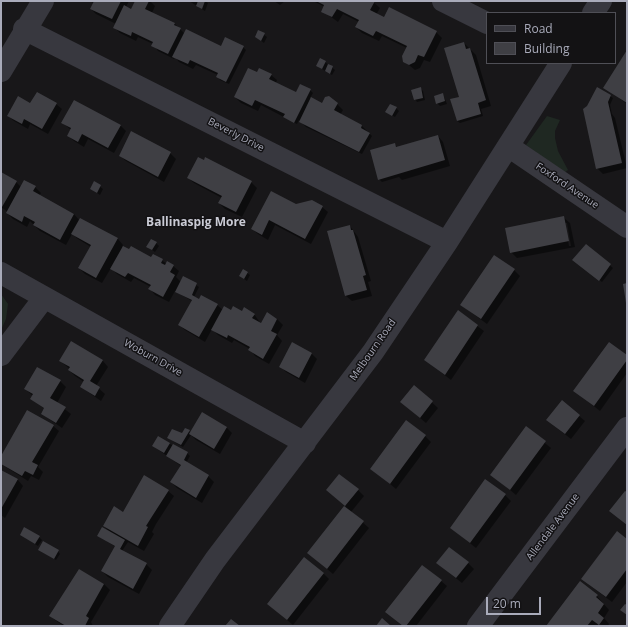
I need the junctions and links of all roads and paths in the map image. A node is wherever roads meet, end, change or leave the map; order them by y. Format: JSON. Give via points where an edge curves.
{"nodes":[{"id":1,"x":43,"y":1,"type":"edge"},
{"id":2,"x":443,"y":1,"type":"edge"},
{"id":3,"x":601,"y":1,"type":"edge"},
{"id":4,"x":594,"y":12,"type":"edge"},
{"id":5,"x":486,"y":22,"type":"edge"},
{"id":6,"x":24,"y":29,"type":"junction"},
{"id":7,"x":560,"y":64,"type":"edge"},
{"id":8,"x":1,"y":71,"type":"edge"},
{"id":9,"x":508,"y":146,"type":"junction"},
{"id":10,"x":627,"y":227,"type":"edge"},
{"id":11,"x":447,"y":242,"type":"junction"},
{"id":12,"x":1,"y":273,"type":"edge"},
{"id":13,"x":44,"y":298,"type":"junction"},
{"id":14,"x":1,"y":355,"type":"edge"},
{"id":15,"x":627,"y":428,"type":"edge"},
{"id":16,"x":305,"y":443,"type":"junction"},
{"id":17,"x":170,"y":626,"type":"edge"},
{"id":18,"x":478,"y":626,"type":"edge"}],
"edges":[{"from":1,"to":6,"type":"street"},
{"from":2,"to":5,"type":"street"},
{"from":3,"to":4,"type":"street"},
{"from":6,"to":8,"type":"street"},
{"from":6,"to":11,"type":"street","name":"Beverly Drive"},
{"from":7,"to":9,"type":"street","name":"Melbourn Road"},
{"from":9,"to":10,"type":"street","name":"Foxford Avenue"},
{"from":9,"to":11,"type":"street","name":"Melbourn Road"},
{"from":11,"to":16,"type":"street","name":"Melbourn Road","via":[[373,352]]},
{"from":12,"to":13,"type":"street","name":"Woburn Drive"},
{"from":13,"to":14,"type":"street"},
{"from":13,"to":16,"type":"street","name":"Woburn Drive"},
{"from":15,"to":18,"type":"street","name":"Allendale Avenue"},
{"from":16,"to":17,"type":"street","name":"Melbourn Road","via":[[215,560]]}]}
